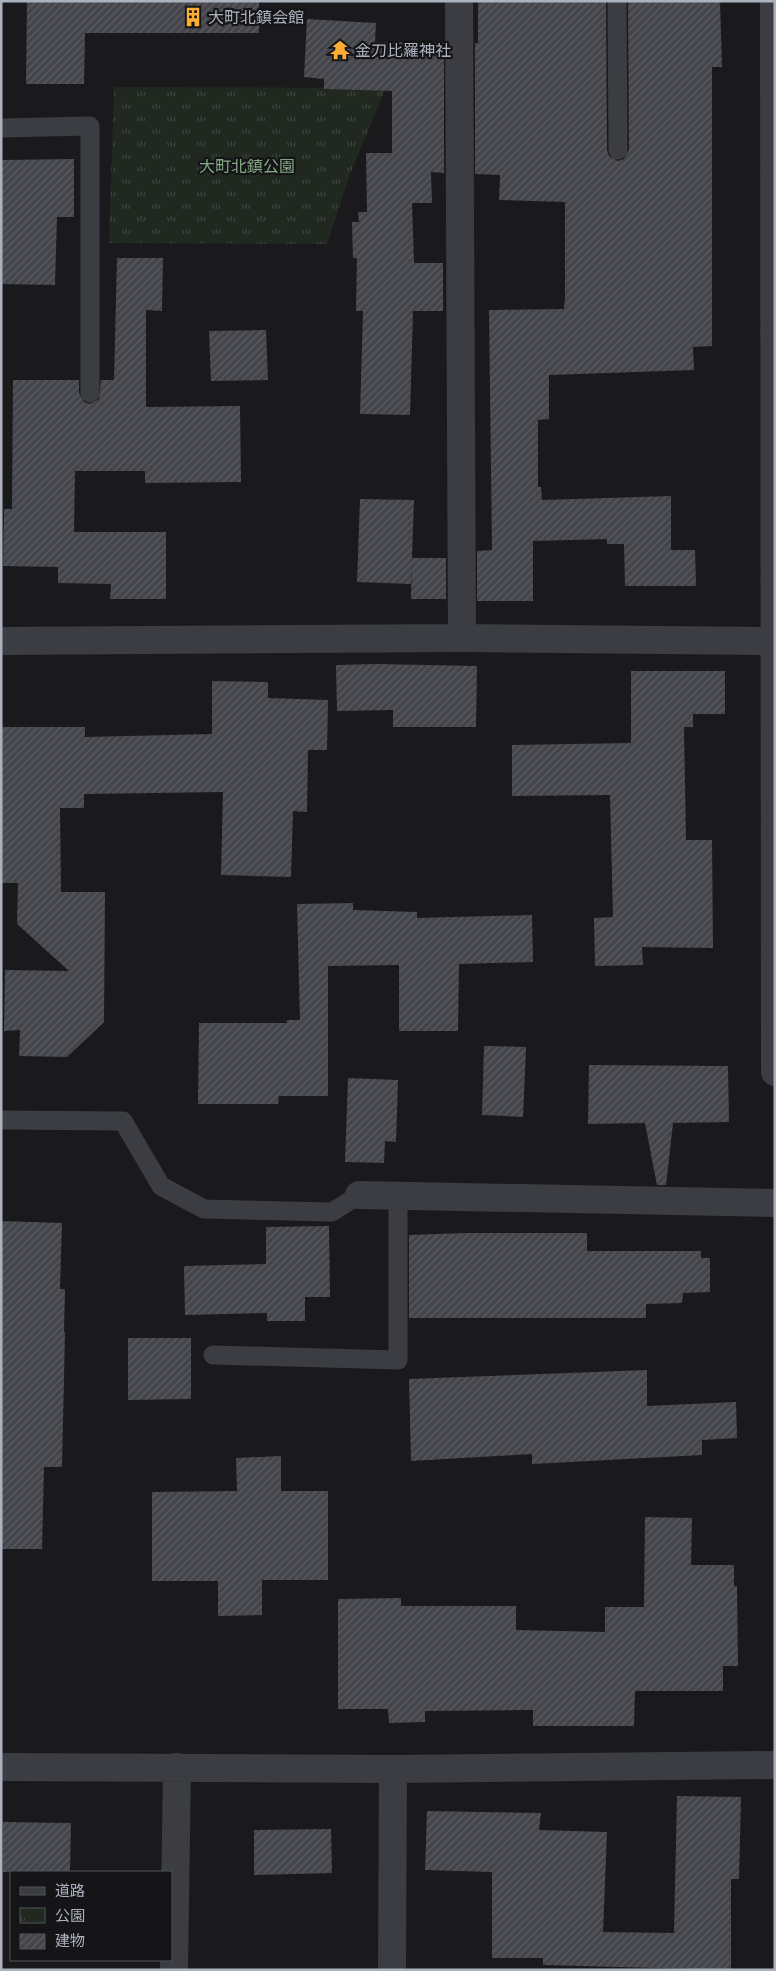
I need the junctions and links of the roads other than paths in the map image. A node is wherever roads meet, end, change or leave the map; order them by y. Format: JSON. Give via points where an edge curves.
{"nodes":[{"id":1,"x":459,"y":1,"type":"edge"},
{"id":2,"x":617,"y":1,"type":"edge"},
{"id":3,"x":774,"y":1,"type":"edge"},
{"id":4,"x":1,"y":128,"type":"edge"},
{"id":5,"x":618,"y":150,"type":"dead end"},
{"id":6,"x":775,"y":196,"type":"edge"},
{"id":7,"x":90,"y":393,"type":"dead end"},
{"id":8,"x":462,"y":638,"type":"junction"},
{"id":9,"x":774,"y":640,"type":"edge"},
{"id":10,"x":1,"y":641,"type":"edge"},
{"id":11,"x":775,"y":1072,"type":"edge"},
{"id":12,"x":1,"y":1120,"type":"edge"},
{"id":13,"x":359,"y":1195,"type":"joint"},
{"id":14,"x":398,"y":1196,"type":"junction"},
{"id":15,"x":775,"y":1203,"type":"edge"},
{"id":16,"x":213,"y":1355,"type":"dead end"},
{"id":17,"x":775,"y":1765,"type":"edge"},
{"id":18,"x":1,"y":1767,"type":"edge"},
{"id":19,"x":177,"y":1767,"type":"junction"},
{"id":20,"x":393,"y":1768,"type":"junction"},
{"id":21,"x":174,"y":1970,"type":"edge"},
{"id":22,"x":392,"y":1970,"type":"edge"}],
"edges":[{"from":1,"to":8,"type":"street"},
{"from":2,"to":5,"type":"lane"},
{"from":3,"to":6,"type":"street"},
{"from":4,"to":7,"type":"lane","via":[[90,126]]},
{"from":6,"to":9,"type":"street"},
{"from":8,"to":9,"type":"street"},
{"from":8,"to":10,"type":"street"},
{"from":9,"to":11,"type":"street"},
{"from":12,"to":13,"type":"lane","via":[[123,1121],[161,1186],[204,1209],[332,1212]]},
{"from":13,"to":14,"type":"street"},
{"from":14,"to":15,"type":"street"},
{"from":14,"to":16,"type":"lane","via":[[398,1360]]},
{"from":17,"to":20,"type":"street"},
{"from":18,"to":19,"type":"street"},
{"from":19,"to":20,"type":"street"},
{"from":19,"to":21,"type":"street"},
{"from":20,"to":22,"type":"street"}]}
